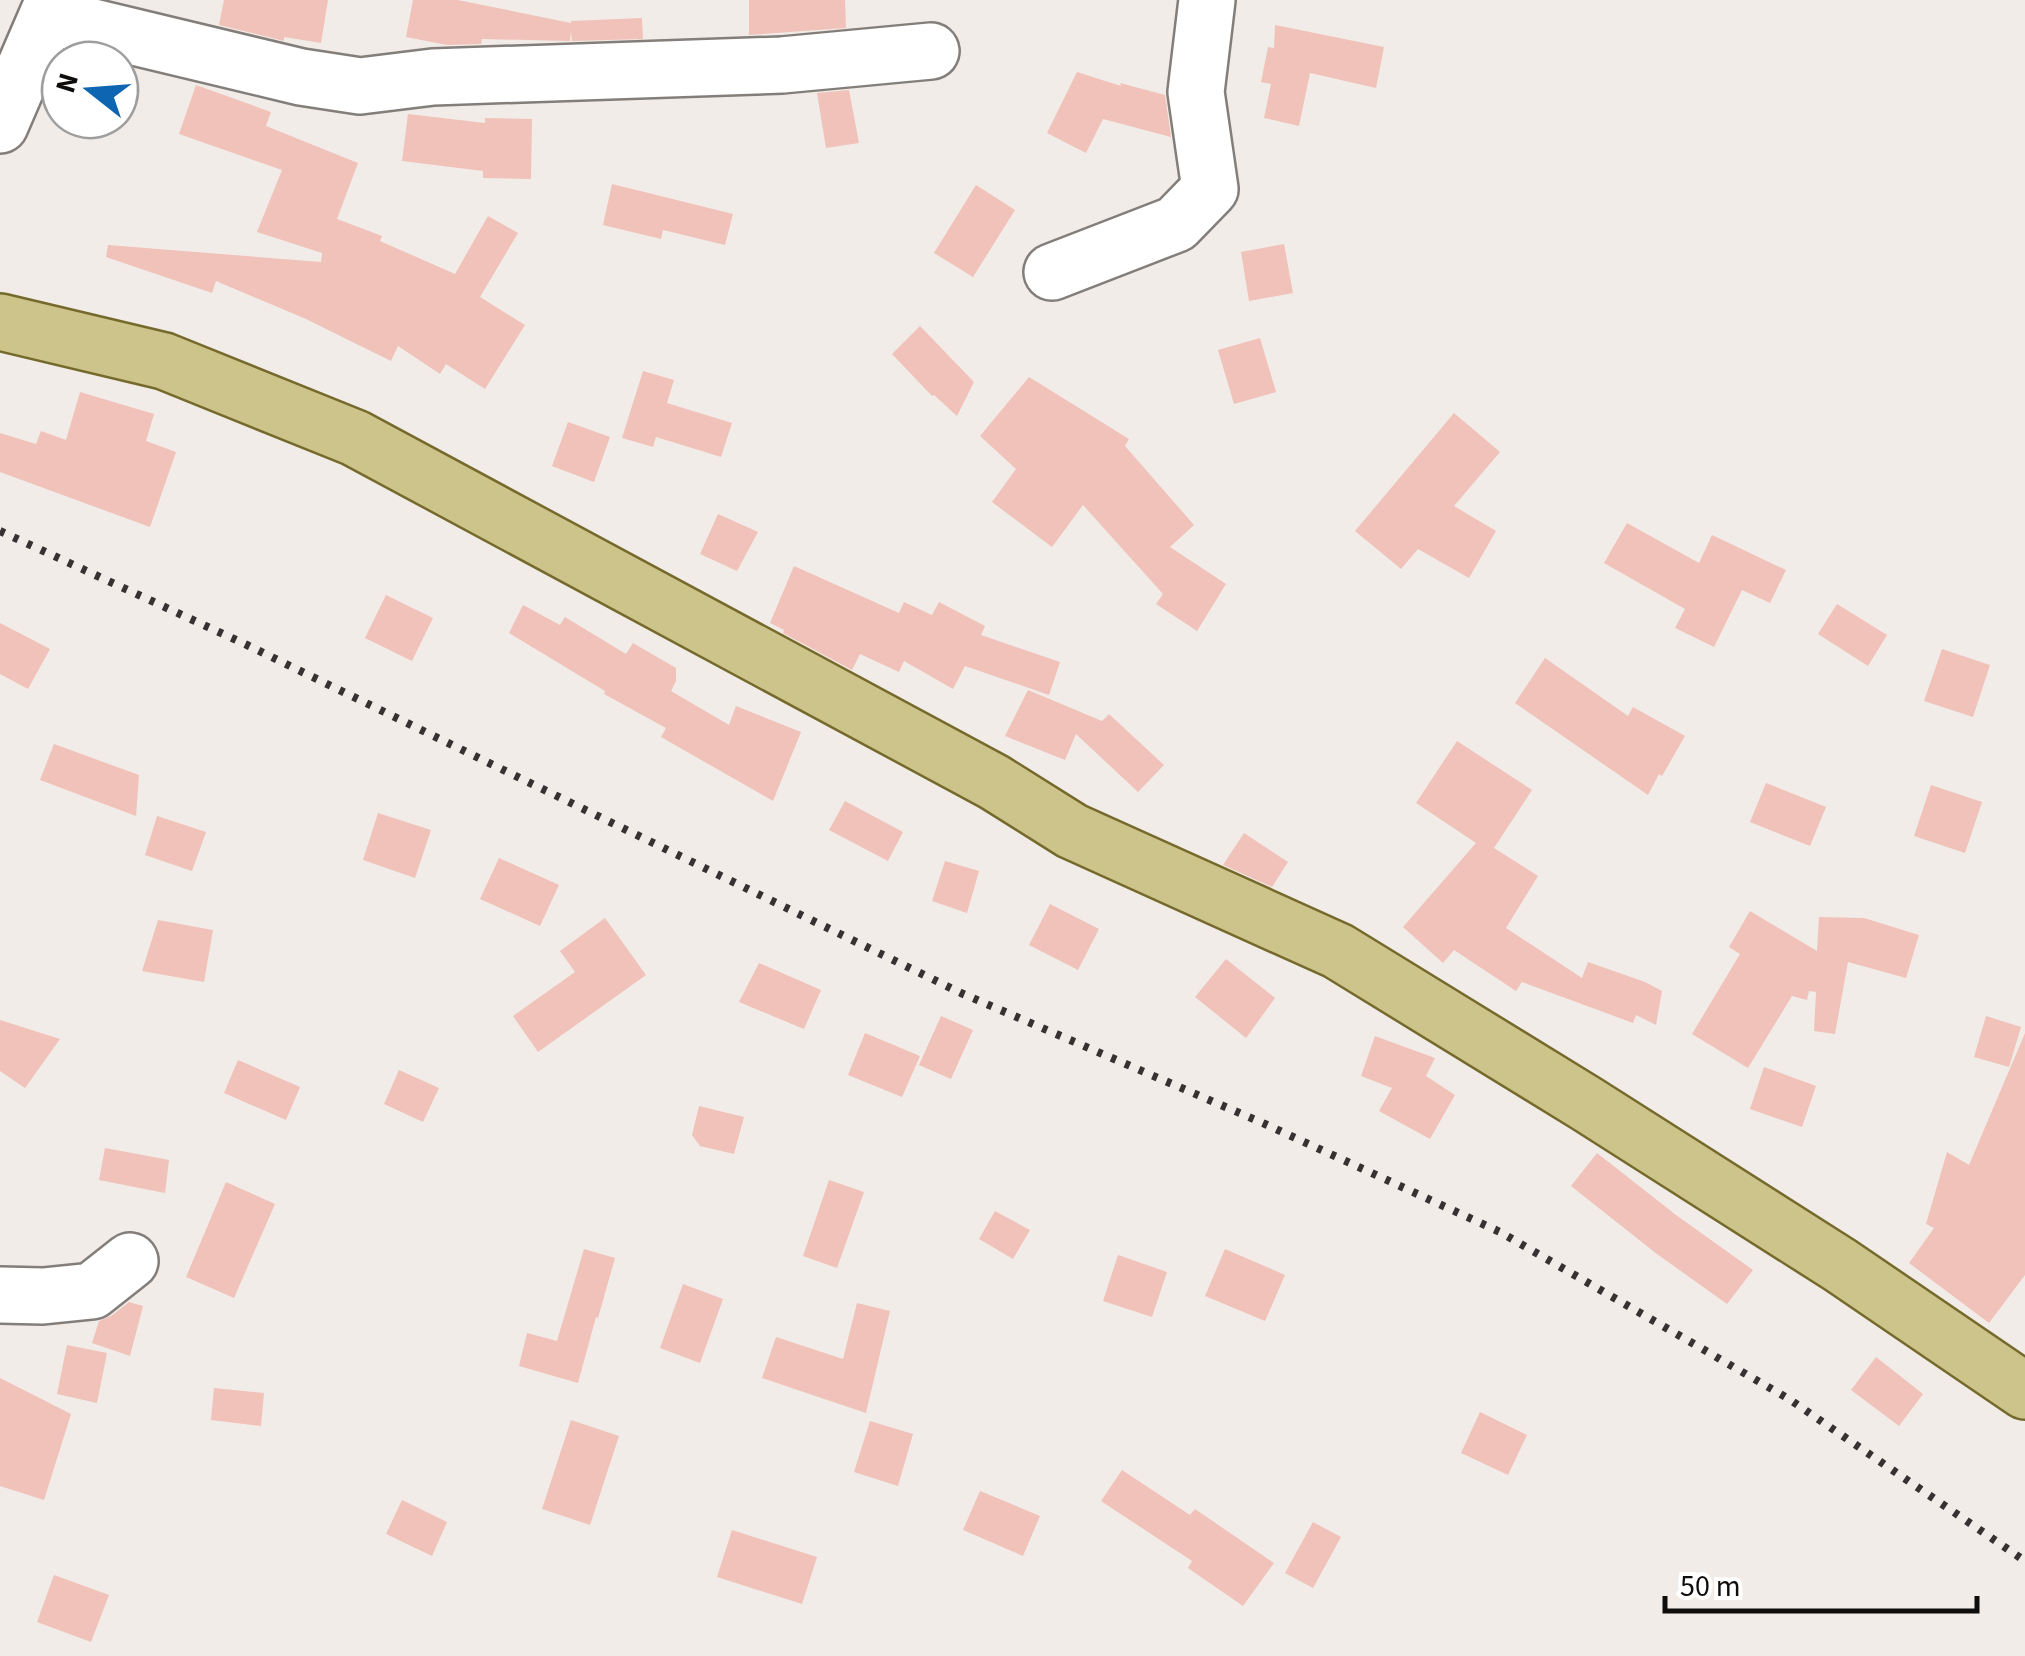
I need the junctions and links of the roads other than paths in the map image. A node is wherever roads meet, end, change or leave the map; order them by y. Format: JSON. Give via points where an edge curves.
{"nodes":[{"id":1,"x":1207,"y":0,"type":"edge"},
{"id":2,"x":51,"y":8,"type":"edge"},
{"id":3,"x":932,"y":51,"type":"dead end"},
{"id":4,"x":0,"y":125,"type":"edge"},
{"id":5,"x":1052,"y":272,"type":"dead end"},
{"id":6,"x":0,"y":322,"type":"edge"},
{"id":7,"x":130,"y":1261,"type":"dead end"},
{"id":8,"x":0,"y":1295,"type":"edge"},
{"id":9,"x":2025,"y":1391,"type":"edge"}],
"edges":[{"from":1,"to":5,"type":"street","via":[[1196,92],[1210,189],[1176,224]]},
{"from":2,"to":3,"type":"street","via":[[302,77],[360,86],[432,76],[782,65]]},
{"from":2,"to":4,"type":"street"},
{"from":6,"to":9,"type":"main road","via":[[164,360],[355,438],[994,782],[1072,831],[1338,951],[1824,1254]]},
{"from":7,"to":8,"type":"street","via":[[92,1292]]}]}
